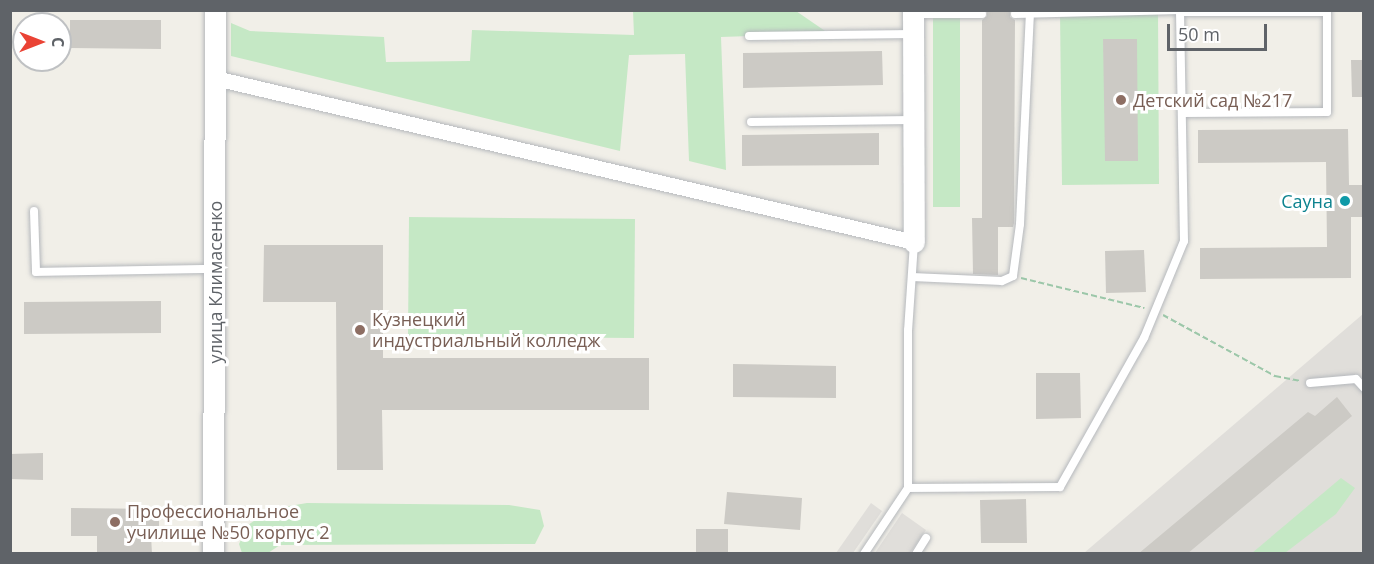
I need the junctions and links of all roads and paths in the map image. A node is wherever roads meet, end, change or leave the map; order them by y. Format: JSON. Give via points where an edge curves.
{"nodes":[{"id":1,"x":215,"y":10,"type":"edge"},
{"id":2,"x":1180,"y":11,"type":"edge"},
{"id":3,"x":1327,"y":11,"type":"edge"},
{"id":4,"x":1030,"y":12,"type":"edge"},
{"id":5,"x":982,"y":14,"type":"dead end"},
{"id":6,"x":1015,"y":14,"type":"dead end"},
{"id":7,"x":913,"y":19,"type":"edge"},
{"id":8,"x":750,"y":36,"type":"dead end"},
{"id":9,"x":215,"y":78,"type":"junction"},
{"id":10,"x":1182,"y":113,"type":"junction"},
{"id":11,"x":912,"y":120,"type":"junction"},
{"id":12,"x":751,"y":122,"type":"dead end"},
{"id":13,"x":34,"y":211,"type":"dead end"},
{"id":14,"x":914,"y":242,"type":"junction"},
{"id":15,"x":215,"y":269,"type":"junction"},
{"id":16,"x":1013,"y":276,"type":"junction"},
{"id":17,"x":912,"y":277,"type":"junction"},
{"id":18,"x":1156,"y":310,"type":"junction"},
{"id":19,"x":1310,"y":383,"type":"joint"},
{"id":20,"x":1364,"y":387,"type":"edge"},
{"id":21,"x":908,"y":488,"type":"junction"},
{"id":22,"x":927,"y":538,"type":"dead end"},
{"id":23,"x":213,"y":554,"type":"edge"},
{"id":24,"x":864,"y":554,"type":"edge"},
{"id":25,"x":916,"y":554,"type":"edge"}],
"edges":[{"from":1,"to":9,"type":"street","name":"улица Климасенко"},
{"from":2,"to":3,"type":"lane"},
{"from":2,"to":4,"type":"lane"},
{"from":2,"to":10,"type":"lane"},
{"from":3,"to":10,"type":"lane","via":[[1327,112]]},
{"from":4,"to":6,"type":"lane"},
{"from":4,"to":16,"type":"lane","via":[[1020,224]]},
{"from":5,"to":7,"type":"lane"},
{"from":7,"to":8,"type":"lane"},
{"from":7,"to":11,"type":"street"},
{"from":9,"to":14,"type":"street"},
{"from":9,"to":15,"type":"street","name":"улица Климасенко"},
{"from":10,"to":18,"type":"lane","via":[[1184,242]]},
{"from":11,"to":12,"type":"lane"},
{"from":11,"to":14,"type":"street"},
{"from":13,"to":15,"type":"lane","via":[[36,272]]},
{"from":14,"to":17,"type":"lane"},
{"from":15,"to":23,"type":"street","name":"улица Климасенко"},
{"from":16,"to":17,"type":"lane","via":[[1002,281]]},
{"from":16,"to":18,"type":"path"},
{"from":17,"to":21,"type":"lane"},
{"from":18,"to":19,"type":"path","via":[[1275,376]]},
{"from":18,"to":21,"type":"lane","via":[[1144,339],[1060,487]]},
{"from":19,"to":20,"type":"lane","via":[[1356,379]]},
{"from":21,"to":24,"type":"lane"},
{"from":22,"to":25,"type":"lane"}]}
